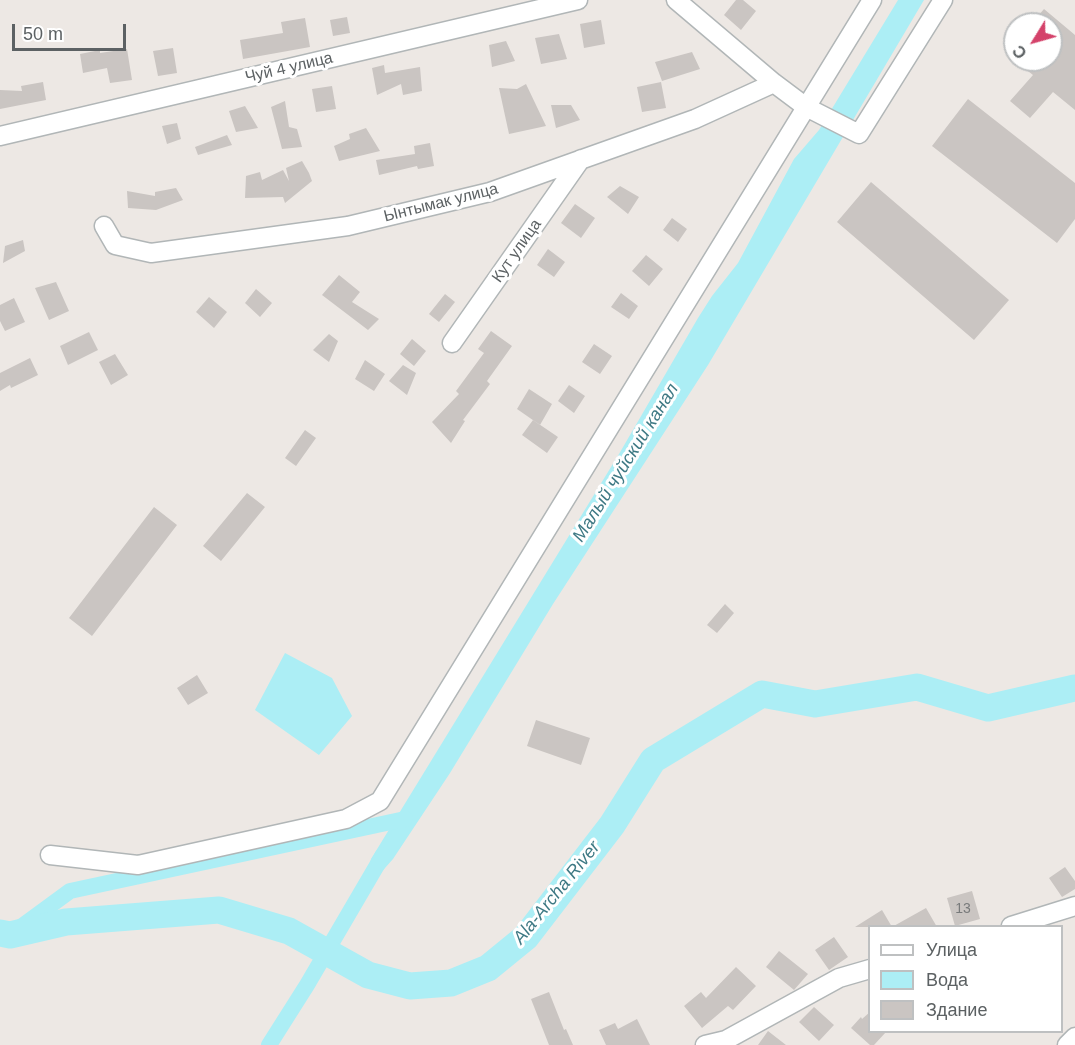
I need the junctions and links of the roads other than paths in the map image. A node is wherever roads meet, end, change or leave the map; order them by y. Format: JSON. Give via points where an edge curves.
{"nodes":[{"id":1,"x":578,"y":0,"type":"edge"},
{"id":2,"x":872,"y":0,"type":"edge"},
{"id":3,"x":943,"y":0,"type":"edge"},
{"id":4,"x":685,"y":3,"type":"edge"},
{"id":5,"x":774,"y":83,"type":"junction"},
{"id":6,"x":806,"y":107,"type":"junction"},
{"id":7,"x":0,"y":136,"type":"edge"},
{"id":8,"x":581,"y":159,"type":"junction"},
{"id":9,"x":104,"y":226,"type":"dead end"},
{"id":10,"x":452,"y":343,"type":"dead end"},
{"id":11,"x":50,"y":855,"type":"dead end"},
{"id":12,"x":1075,"y":906,"type":"edge"},
{"id":13,"x":1017,"y":925,"type":"edge"},
{"id":14,"x":868,"y":970,"type":"edge"},
{"id":15,"x":1075,"y":1036,"type":"edge"},
{"id":16,"x":724,"y":1042,"type":"edge"},
{"id":17,"x":705,"y":1045,"type":"edge"},
{"id":18,"x":1067,"y":1045,"type":"edge"}],
"edges":[{"from":1,"to":7,"type":"street","name":"Чуй 4 улица"},
{"from":2,"to":6,"type":"street"},
{"from":3,"to":6,"type":"street","via":[[859,134]]},
{"from":4,"to":5,"type":"street"},
{"from":5,"to":6,"type":"street"},
{"from":5,"to":8,"type":"street","name":"Ынтымак улица","via":[[695,119]]},
{"from":6,"to":11,"type":"street","via":[[380,801],[346,819],[138,865]]},
{"from":8,"to":9,"type":"street","name":"Ынтымак улица","via":[[490,192],[337,228],[151,253],[115,245]]},
{"from":8,"to":10,"type":"street","name":"Кут улица"},
{"from":12,"to":13,"type":"street"},
{"from":14,"to":16,"type":"street","via":[[839,978]]},
{"from":15,"to":18,"type":"street"},
{"from":16,"to":17,"type":"street"}]}
